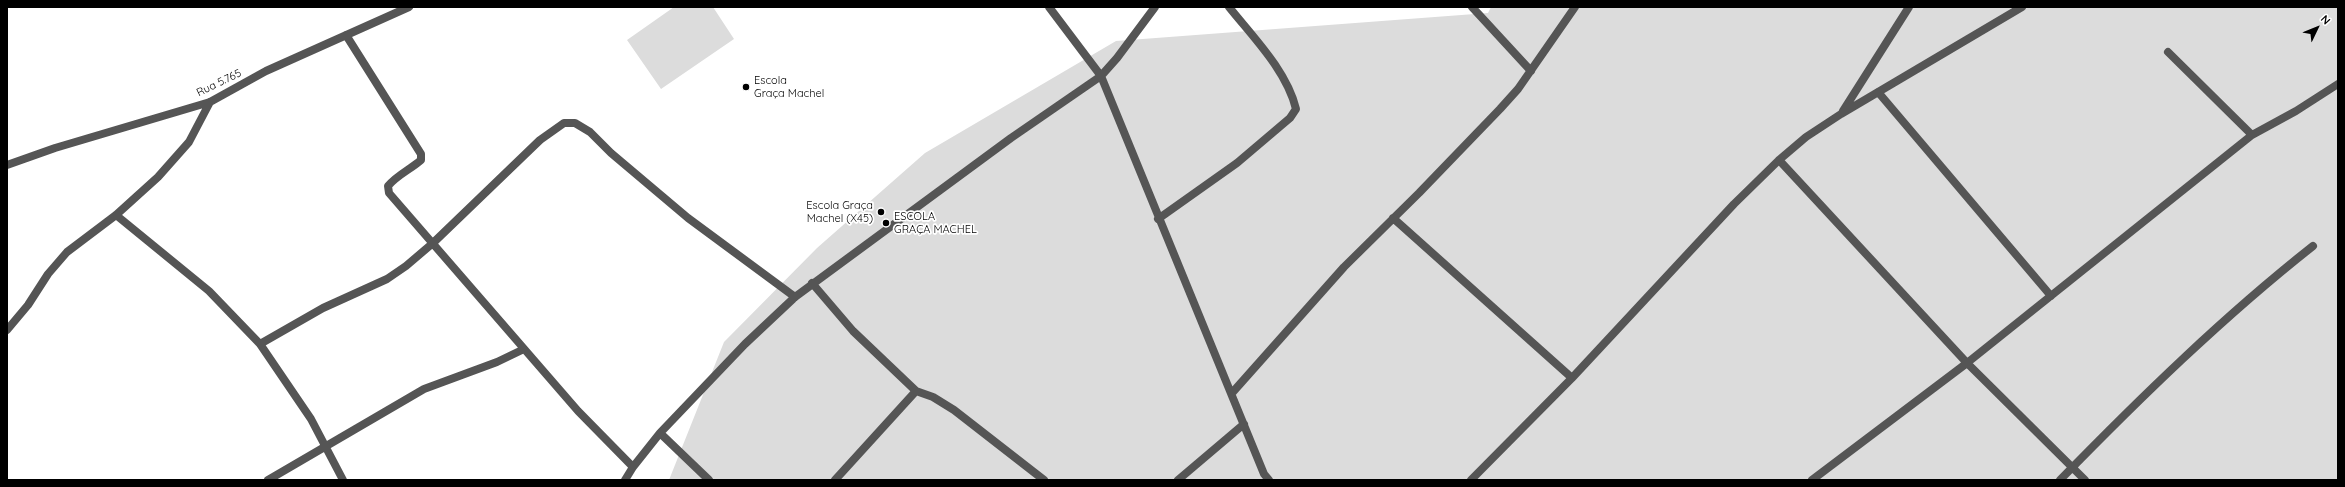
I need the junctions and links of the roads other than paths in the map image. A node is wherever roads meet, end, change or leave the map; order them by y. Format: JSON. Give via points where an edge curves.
{"nodes":[{"id":1,"x":409,"y":7,"type":"edge"},
{"id":2,"x":1049,"y":7,"type":"edge"},
{"id":3,"x":1155,"y":7,"type":"edge"},
{"id":4,"x":1229,"y":7,"type":"edge"},
{"id":5,"x":1472,"y":7,"type":"edge"},
{"id":6,"x":1576,"y":7,"type":"edge"},
{"id":7,"x":1909,"y":7,"type":"edge"},
{"id":8,"x":2022,"y":7,"type":"edge"},
{"id":9,"x":395,"y":10,"type":"edge"},
{"id":10,"x":346,"y":35,"type":"junction"},
{"id":11,"x":2168,"y":52,"type":"dead end"},
{"id":12,"x":1531,"y":71,"type":"junction"},
{"id":13,"x":1101,"y":76,"type":"junction"},
{"id":14,"x":2338,"y":84,"type":"edge"},
{"id":15,"x":1878,"y":92,"type":"junction"},
{"id":16,"x":210,"y":102,"type":"junction"},
{"id":17,"x":1841,"y":114,"type":"junction"},
{"id":18,"x":2252,"y":135,"type":"junction"},
{"id":19,"x":1779,"y":160,"type":"junction"},
{"id":20,"x":7,"y":165,"type":"edge"},
{"id":21,"x":116,"y":215,"type":"junction"},
{"id":22,"x":1393,"y":218,"type":"junction"},
{"id":23,"x":1158,"y":219,"type":"junction"},
{"id":24,"x":433,"y":243,"type":"junction"},
{"id":25,"x":2313,"y":246,"type":"dead end"},
{"id":26,"x":812,"y":283,"type":"junction"},
{"id":27,"x":2051,"y":296,"type":"junction"},
{"id":28,"x":795,"y":297,"type":"junction"},
{"id":29,"x":7,"y":330,"type":"edge"},
{"id":30,"x":260,"y":344,"type":"junction"},
{"id":31,"x":524,"y":349,"type":"junction"},
{"id":32,"x":1967,"y":363,"type":"junction"},
{"id":33,"x":1572,"y":378,"type":"junction"},
{"id":34,"x":916,"y":391,"type":"junction"},
{"id":35,"x":1232,"y":393,"type":"junction"},
{"id":36,"x":1244,"y":424,"type":"junction"},
{"id":37,"x":660,"y":433,"type":"junction"},
{"id":38,"x":325,"y":447,"type":"junction"},
{"id":39,"x":633,"y":467,"type":"junction"},
{"id":40,"x":2071,"y":468,"type":"junction"},
{"id":41,"x":268,"y":480,"type":"edge"},
{"id":42,"x":343,"y":480,"type":"edge"},
{"id":43,"x":625,"y":480,"type":"edge"},
{"id":44,"x":709,"y":480,"type":"edge"},
{"id":45,"x":835,"y":480,"type":"edge"},
{"id":46,"x":1044,"y":480,"type":"edge"},
{"id":47,"x":1178,"y":480,"type":"edge"},
{"id":48,"x":1269,"y":480,"type":"edge"},
{"id":49,"x":1471,"y":480,"type":"edge"},
{"id":50,"x":1812,"y":480,"type":"edge"},
{"id":51,"x":2060,"y":480,"type":"edge"},
{"id":52,"x":2085,"y":480,"type":"edge"}],
"edges":[{"from":1,"to":9,"type":"street","name":"Rua 5.765"},
{"from":2,"to":13,"type":"street"},
{"from":3,"to":13,"type":"street"},
{"from":4,"to":23,"type":"street","via":[[1274,66],[1292,94],[1296,109],[1290,118],[1237,163]]},
{"from":5,"to":12,"type":"street"},
{"from":6,"to":12,"type":"street"},
{"from":7,"to":17,"type":"street"},
{"from":8,"to":15,"type":"street"},
{"from":9,"to":10,"type":"street","name":"Rua 5.765"},
{"from":10,"to":16,"type":"street","name":"Rua 5.765","via":[[266,71]]},
{"from":10,"to":24,"type":"street","via":[[422,154],[421,160],[388,186],[389,193]]},
{"from":11,"to":18,"type":"street"},
{"from":12,"to":22,"type":"street","via":[[1500,109]]},
{"from":13,"to":23,"type":"street"},
{"from":13,"to":26,"type":"street","via":[[998,147]]},
{"from":14,"to":18,"type":"street"},
{"from":15,"to":17,"type":"street"},
{"from":15,"to":27,"type":"street"},
{"from":16,"to":20,"type":"street","name":"Rua 5.765","via":[[55,148]]},
{"from":16,"to":21,"type":"street","via":[[189,142],[158,176]]},
{"from":17,"to":19,"type":"street","via":[[1806,137]]},
{"from":18,"to":27,"type":"street"},
{"from":19,"to":32,"type":"street"},
{"from":19,"to":33,"type":"street","via":[[1734,204]]},
{"from":21,"to":29,"type":"street","via":[[67,252],[48,274],[28,306]]},
{"from":21,"to":30,"type":"street","via":[[209,292]]},
{"from":22,"to":33,"type":"street"},
{"from":22,"to":35,"type":"street","via":[[1344,267]]},
{"from":23,"to":35,"type":"street"},
{"from":24,"to":28,"type":"street","via":[[540,140],[564,123],[574,123],[590,132],[688,218]]},
{"from":24,"to":30,"type":"street","via":[[387,279],[323,308]]},
{"from":24,"to":31,"type":"street"},
{"from":25,"to":40,"type":"street","via":[[2260,288],[2202,341]]},
{"from":26,"to":28,"type":"street"},
{"from":26,"to":34,"type":"street","via":[[854,331]]},
{"from":27,"to":32,"type":"street"},
{"from":28,"to":37,"type":"street","via":[[745,344]]},
{"from":30,"to":38,"type":"street"},
{"from":31,"to":38,"type":"street","via":[[497,362],[424,389]]},
{"from":31,"to":39,"type":"street","via":[[578,411]]},
{"from":32,"to":40,"type":"street"},
{"from":32,"to":50,"type":"street"},
{"from":33,"to":49,"type":"street"},
{"from":34,"to":45,"type":"street"},
{"from":34,"to":46,"type":"street","via":[[934,397],[954,410]]},
{"from":35,"to":36,"type":"street"},
{"from":36,"to":47,"type":"street"},
{"from":36,"to":48,"type":"street","via":[[1264,474]]},
{"from":37,"to":39,"type":"street"},
{"from":37,"to":44,"type":"street"},
{"from":38,"to":41,"type":"street"},
{"from":38,"to":42,"type":"street"},
{"from":39,"to":43,"type":"street"},
{"from":40,"to":51,"type":"street"},
{"from":40,"to":52,"type":"street"}]}
